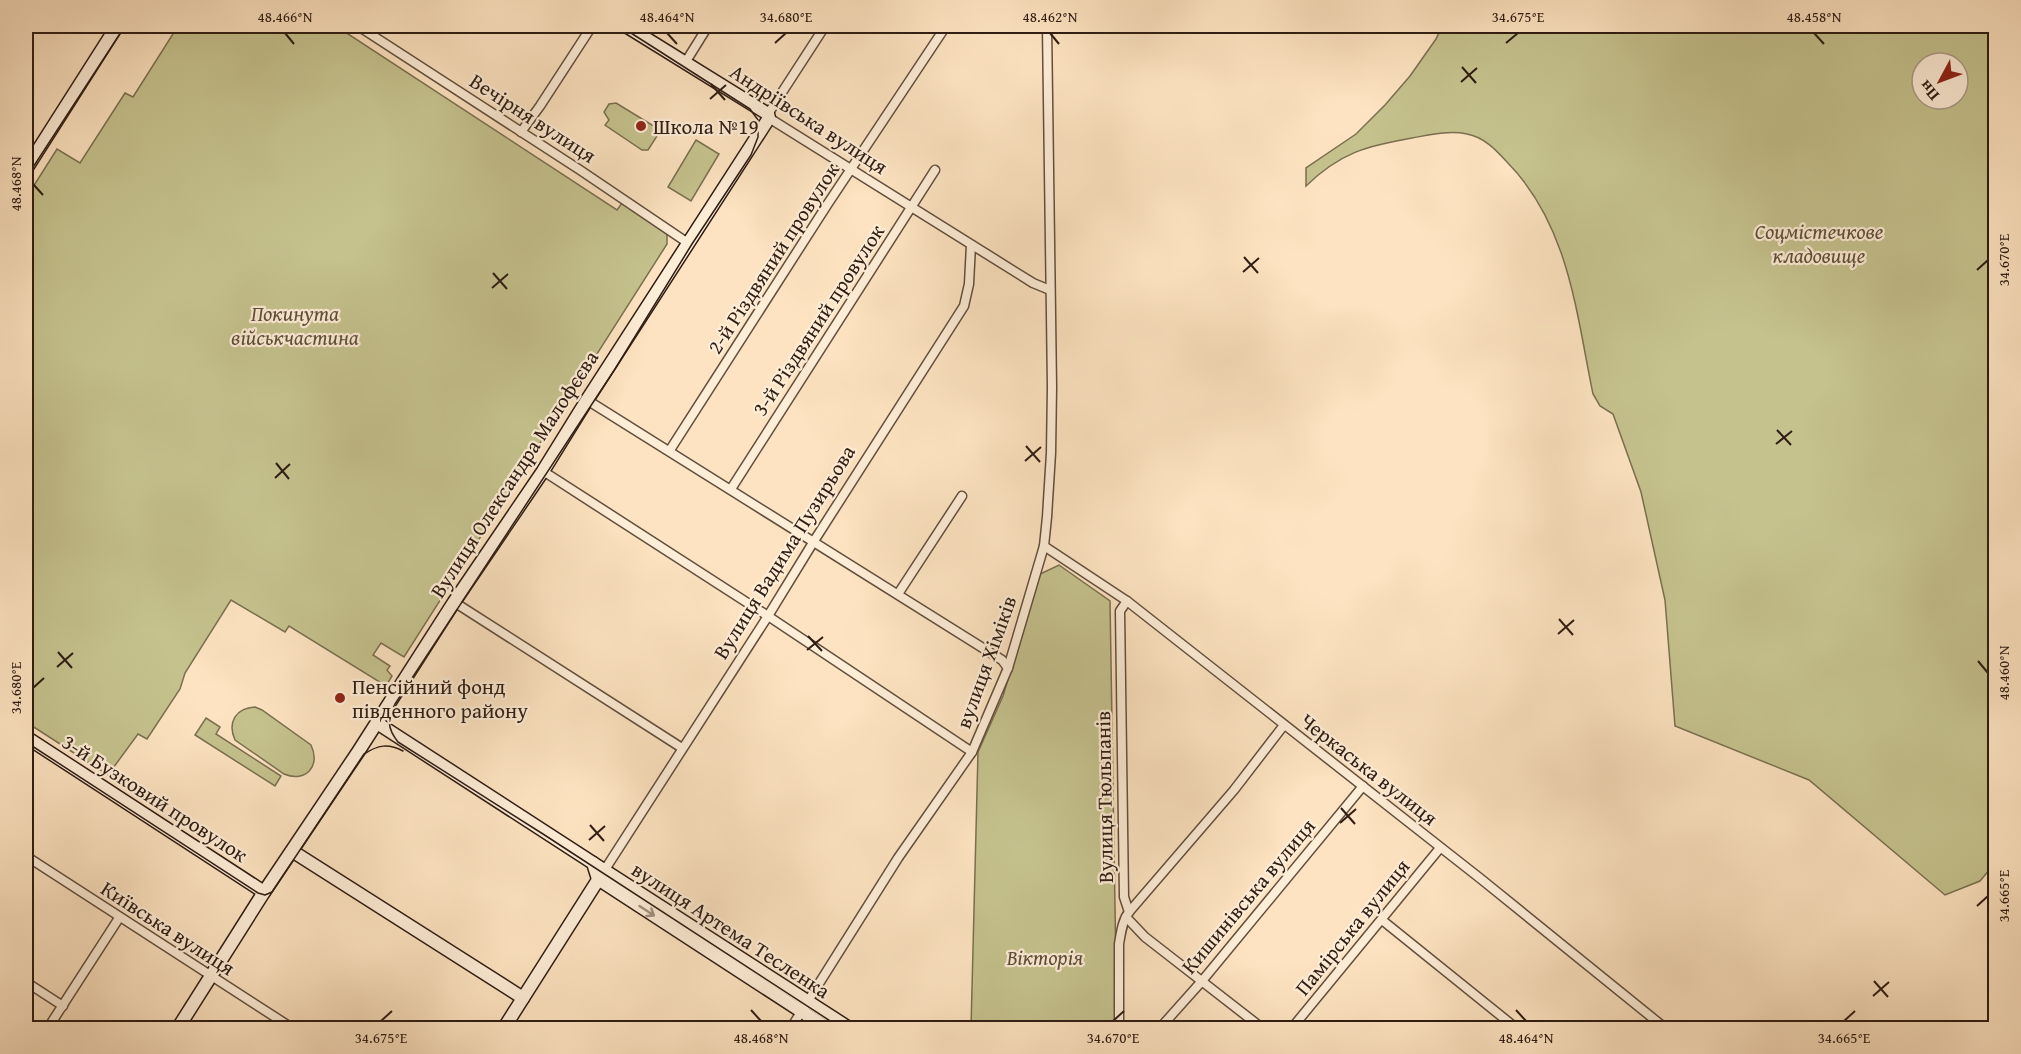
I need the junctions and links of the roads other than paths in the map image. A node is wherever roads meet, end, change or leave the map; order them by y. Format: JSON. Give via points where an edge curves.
{"nodes":[{"id":1,"x":117,"y":26,"type":"edge"},
{"id":2,"x":358,"y":26,"type":"edge"},
{"id":3,"x":592,"y":26,"type":"edge"},
{"id":4,"x":626,"y":26,"type":"edge"},
{"id":5,"x":708,"y":26,"type":"edge"},
{"id":6,"x":825,"y":26,"type":"edge"},
{"id":7,"x":946,"y":26,"type":"edge"},
{"id":8,"x":1047,"y":26,"type":"edge"},
{"id":9,"x":685,"y":63,"type":"junction"},
{"id":10,"x":769,"y":116,"type":"junction"},
{"id":11,"x":520,"y":132,"type":"junction"},
{"id":12,"x":26,"y":166,"type":"edge"},
{"id":13,"x":852,"y":169,"type":"junction"},
{"id":14,"x":935,"y":170,"type":"dead end"},
{"id":15,"x":911,"y":207,"type":"junction"},
{"id":16,"x":687,"y":243,"type":"junction"},
{"id":17,"x":970,"y":245,"type":"junction"},
{"id":18,"x":1050,"y":290,"type":"junction"},
{"id":19,"x":586,"y":400,"type":"junction"},
{"id":20,"x":670,"y":450,"type":"junction"},
{"id":21,"x":543,"y":471,"type":"junction"},
{"id":22,"x":731,"y":489,"type":"junction"},
{"id":23,"x":962,"y":496,"type":"dead end"},
{"id":24,"x":814,"y":541,"type":"junction"},
{"id":25,"x":1044,"y":546,"type":"junction"},
{"id":26,"x":898,"y":594,"type":"junction"},
{"id":27,"x":1127,"y":601,"type":"junction"},
{"id":28,"x":454,"y":602,"type":"junction"},
{"id":29,"x":768,"y":616,"type":"junction"},
{"id":30,"x":1008,"y":668,"type":"junction"},
{"id":31,"x":377,"y":723,"type":"junction"},
{"id":32,"x":1284,"y":725,"type":"junction"},
{"id":33,"x":26,"y":737,"type":"edge"},
{"id":34,"x":682,"y":748,"type":"junction"},
{"id":35,"x":972,"y":752,"type":"junction"},
{"id":36,"x":1363,"y":786,"type":"junction"},
{"id":37,"x":1440,"y":848,"type":"junction"},
{"id":38,"x":292,"y":851,"type":"junction"},
{"id":39,"x":26,"y":856,"type":"edge"},
{"id":40,"x":601,"y":875,"type":"junction"},
{"id":41,"x":264,"y":892,"type":"junction"},
{"id":42,"x":1128,"y":914,"type":"junction"},
{"id":43,"x":119,"y":918,"type":"junction"},
{"id":44,"x":1382,"y":920,"type":"junction"},
{"id":45,"x":212,"y":977,"type":"junction"},
{"id":46,"x":1202,"y":981,"type":"junction"},
{"id":47,"x":26,"y":982,"type":"edge"},
{"id":48,"x":523,"y":998,"type":"junction"},
{"id":49,"x":63,"y":1006,"type":"junction"},
{"id":50,"x":805,"y":1008,"type":"junction"},
{"id":51,"x":48,"y":1029,"type":"edge"},
{"id":52,"x":178,"y":1029,"type":"edge"},
{"id":53,"x":292,"y":1029,"type":"edge"},
{"id":54,"x":504,"y":1029,"type":"edge"},
{"id":55,"x":791,"y":1029,"type":"edge"},
{"id":56,"x":827,"y":1029,"type":"edge"},
{"id":57,"x":849,"y":1029,"type":"edge"},
{"id":58,"x":1119,"y":1029,"type":"edge"},
{"id":59,"x":1160,"y":1029,"type":"edge"},
{"id":60,"x":1262,"y":1029,"type":"edge"},
{"id":61,"x":1292,"y":1029,"type":"edge"},
{"id":62,"x":1516,"y":1029,"type":"edge"},
{"id":63,"x":1665,"y":1029,"type":"edge"}],
"edges":[{"from":1,"to":12,"type":"street"},
{"from":2,"to":11,"type":"street","name":"Вечірня вулиця"},
{"from":3,"to":11,"type":"street"},
{"from":4,"to":9,"type":"street","name":"Андріївська вулиця"},
{"from":5,"to":9,"type":"street"},
{"from":6,"to":10,"type":"street","name":"Вулиця Олександра Малофєєва"},
{"from":7,"to":13,"type":"street","name":"2-й Різдвяний провулок"},
{"from":8,"to":18,"type":"street","name":"вулиця Хіміків"},
{"from":9,"to":10,"type":"street","name":"Андріївська вулиця"},
{"from":10,"to":13,"type":"street","name":"Андріївська вулиця"},
{"from":10,"to":16,"type":"street","name":"Вулиця Олександра Малофєєва"},
{"from":11,"to":16,"type":"street","name":"Вечірня вулиця"},
{"from":13,"to":15,"type":"street","name":"Андріївська вулиця"},
{"from":13,"to":20,"type":"street","name":"2-й Різдвяний провулок"},
{"from":14,"to":15,"type":"street","name":"3-й Різдвяний провулок"},
{"from":15,"to":17,"type":"street","name":"Андріївська вулиця"},
{"from":15,"to":22,"type":"street","name":"3-й Різдвяний провулок"},
{"from":16,"to":19,"type":"street","name":"Вулиця Олександра Малофєєва"},
{"from":17,"to":18,"type":"street","name":"Андріївська вулиця"},
{"from":17,"to":24,"type":"street","name":"Вулиця Вадима Пузирьова","via":[[964,306]]},
{"from":18,"to":25,"type":"street","name":"вулиця Хіміків","via":[[1051,453]]},
{"from":19,"to":20,"type":"street"},
{"from":19,"to":21,"type":"street","name":"Вулиця Олександра Малофєєва"},
{"from":20,"to":22,"type":"street"},
{"from":21,"to":28,"type":"street","name":"Вулиця Олександра Малофєєва"},
{"from":21,"to":29,"type":"street"},
{"from":22,"to":24,"type":"street"},
{"from":23,"to":26,"type":"street"},
{"from":24,"to":26,"type":"street"},
{"from":24,"to":29,"type":"street","name":"Вулиця Вадима Пузирьова"},
{"from":25,"to":27,"type":"street","name":"Черкаська вулиця"},
{"from":25,"to":30,"type":"street","name":"вулиця Хіміків"},
{"from":26,"to":30,"type":"street","via":[[1002,660]]},
{"from":27,"to":32,"type":"street","name":"Черкаська вулиця"},
{"from":27,"to":42,"type":"street","name":"Вулиця Тюльпанів","via":[[1120,611],[1124,897]]},
{"from":28,"to":31,"type":"street","name":"Вулиця Олександра Малофєєва"},
{"from":28,"to":34,"type":"street"},
{"from":29,"to":34,"type":"street","name":"Вулиця Вадима Пузирьова"},
{"from":29,"to":35,"type":"street"},
{"from":30,"to":35,"type":"street","name":"вулиця Хіміків"},
{"from":31,"to":38,"type":"street","name":"Вулиця Олександра Малофєєва"},
{"from":31,"to":40,"type":"street","via":[[593,863]]},
{"from":32,"to":36,"type":"street","name":"Черкаська вулиця"},
{"from":32,"to":42,"type":"street"},
{"from":33,"to":41,"type":"street","name":"3-й Бузковий провулок"},
{"from":34,"to":40,"type":"street","name":"Вулиця Вадима Пузирьова"},
{"from":35,"to":50,"type":"street","name":"вулиця Хіміків","via":[[898,858]]},
{"from":36,"to":37,"type":"street","name":"Черкаська вулиця"},
{"from":36,"to":46,"type":"street","name":"Кишинівська вулиця"},
{"from":37,"to":44,"type":"street","name":"Памірська вулиця"},
{"from":37,"to":63,"type":"street","name":"Черкаська вулиця"},
{"from":38,"to":41,"type":"street"},
{"from":38,"to":48,"type":"street"},
{"from":39,"to":43,"type":"street","name":"Київська вулиця"},
{"from":40,"to":48,"type":"street","name":"Вулиця Вадима Пузирьова"},
{"from":40,"to":50,"type":"street","name":"вулиця Артема Тесленка"},
{"from":41,"to":45,"type":"street"},
{"from":42,"to":46,"type":"street","via":[[1145,937]]},
{"from":42,"to":58,"type":"street","name":"Вулиця Тюльпанів","via":[[1119,944]]},
{"from":43,"to":45,"type":"street","name":"Київська вулиця"},
{"from":43,"to":49,"type":"street"},
{"from":44,"to":61,"type":"street","name":"Памірська вулиця"},
{"from":44,"to":62,"type":"street"},
{"from":45,"to":52,"type":"street"},
{"from":45,"to":53,"type":"street","name":"Київська вулиця"},
{"from":46,"to":59,"type":"street","name":"Кишинівська вулиця"},
{"from":46,"to":60,"type":"street"},
{"from":47,"to":49,"type":"street"},
{"from":48,"to":54,"type":"street","name":"Вулиця Вадима Пузирьова"},
{"from":49,"to":51,"type":"street"},
{"from":50,"to":55,"type":"street","name":"вулиця Хіміків"},
{"from":50,"to":56,"type":"street","name":"вулиця Артема Тесленка"},
{"from":50,"to":57,"type":"street","name":"вулиця Артема Тесленка"}]}
